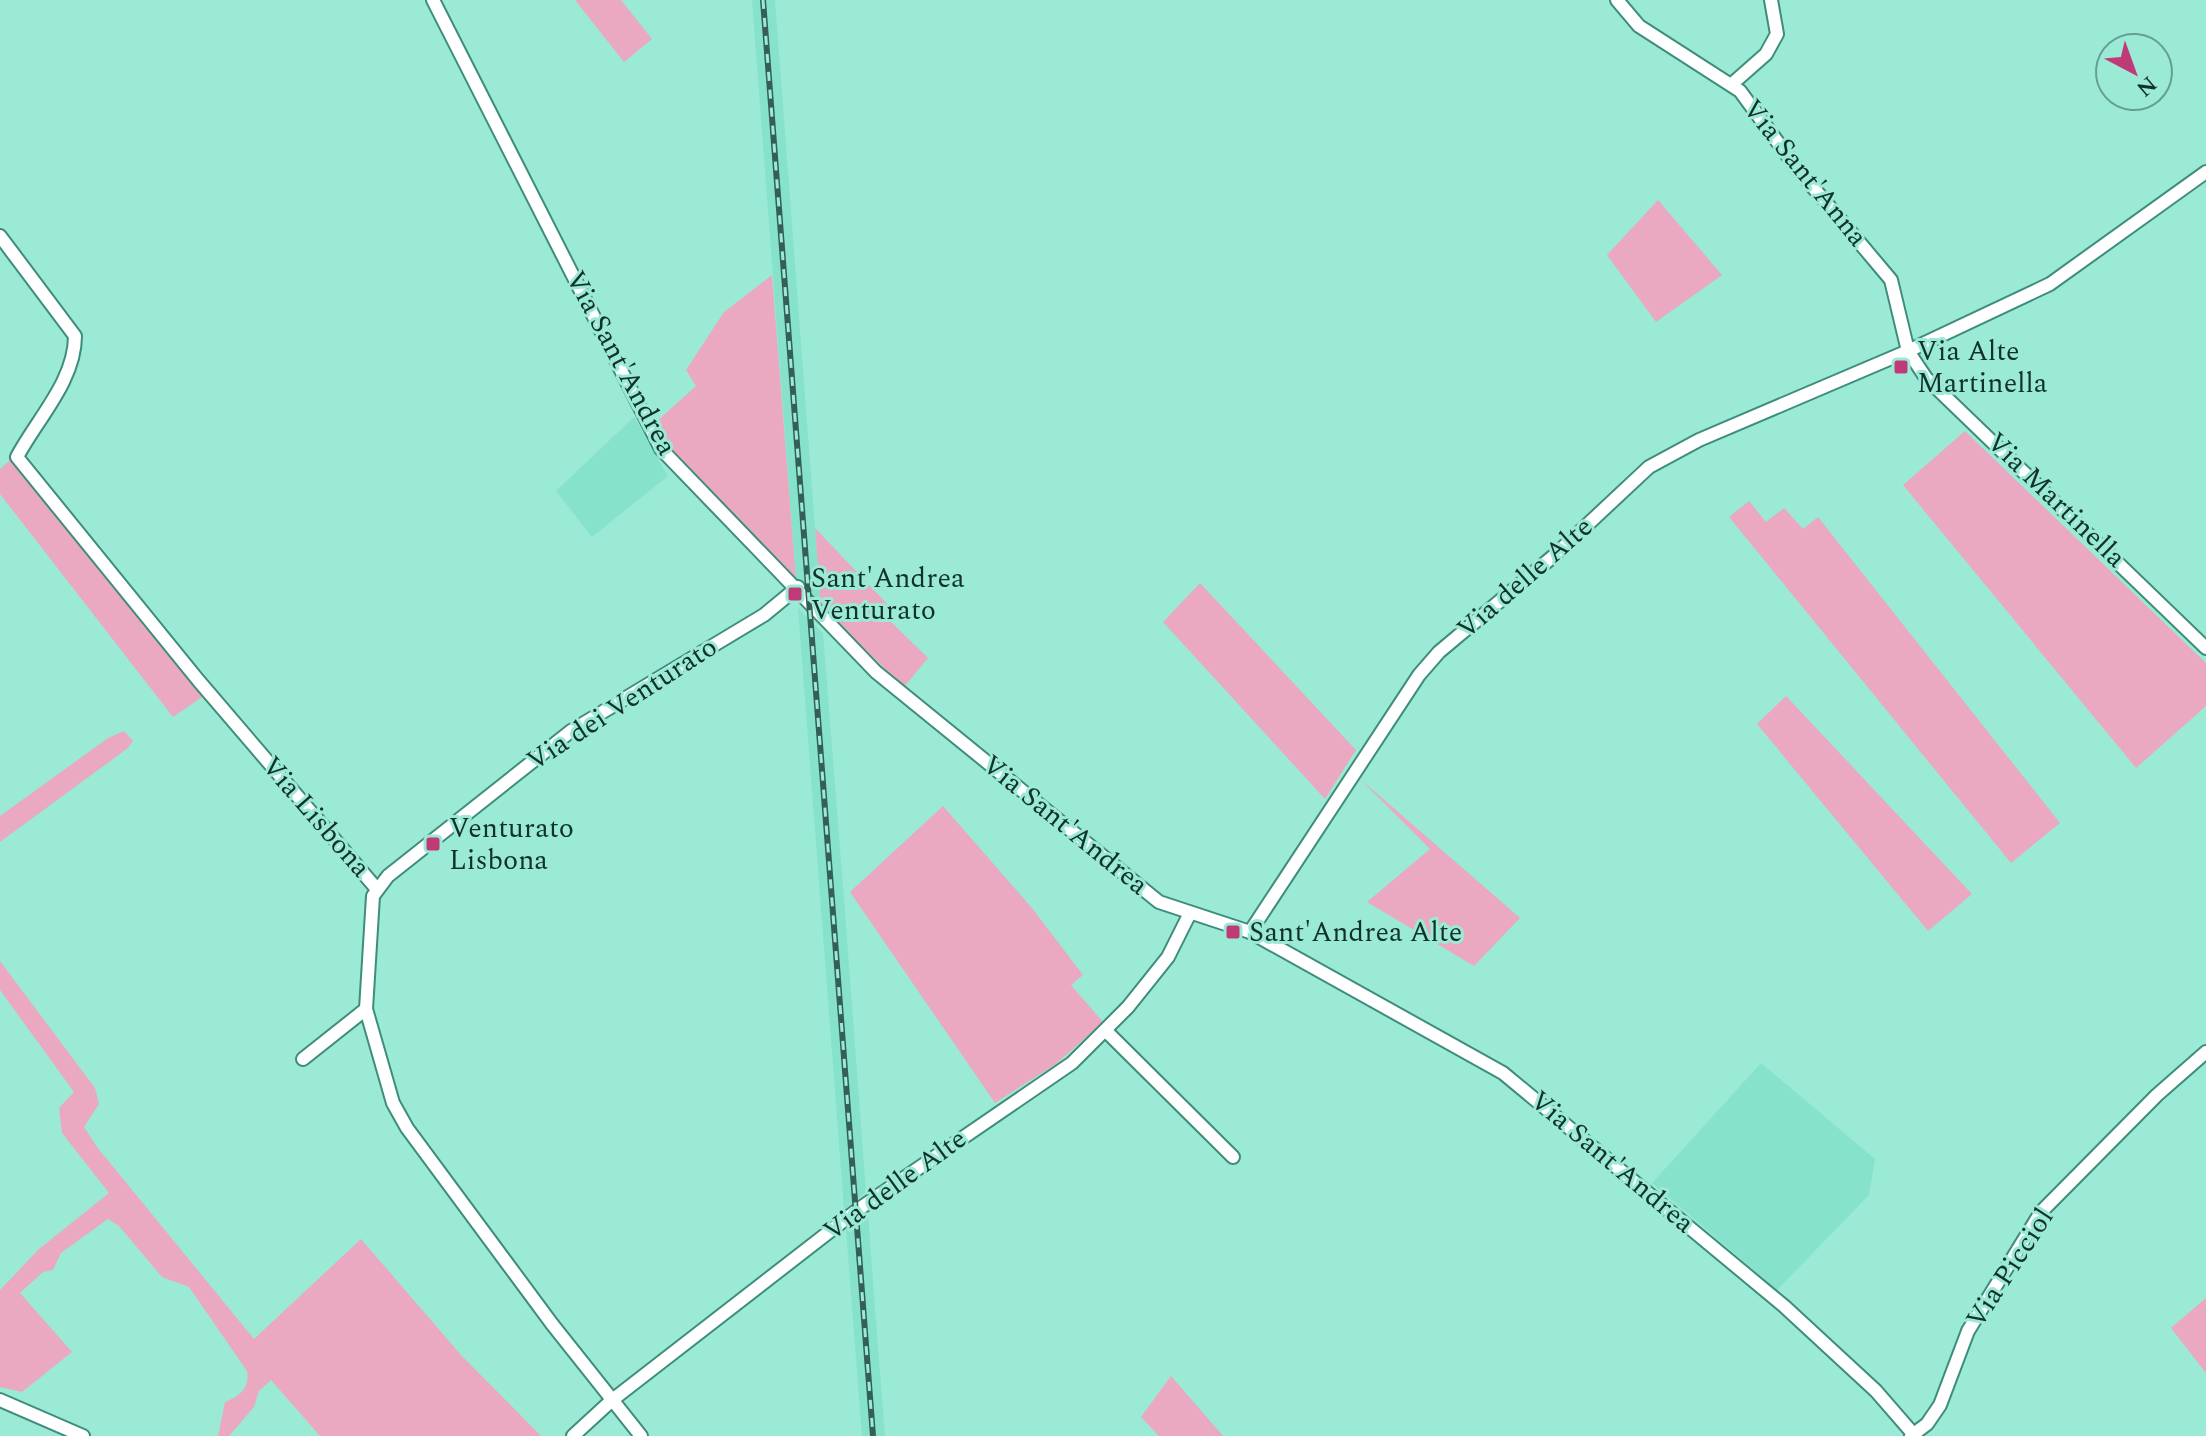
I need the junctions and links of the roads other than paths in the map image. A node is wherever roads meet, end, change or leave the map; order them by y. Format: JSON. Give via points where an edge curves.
{"nodes":[{"id":1,"x":433,"y":0,"type":"edge"},
{"id":2,"x":1617,"y":0,"type":"edge"},
{"id":3,"x":1771,"y":0,"type":"edge"},
{"id":4,"x":1732,"y":84,"type":"junction"},
{"id":5,"x":2206,"y":172,"type":"edge"},
{"id":6,"x":0,"y":236,"type":"edge"},
{"id":7,"x":1908,"y":351,"type":"junction"},
{"id":8,"x":798,"y":587,"type":"junction"},
{"id":9,"x":2206,"y":648,"type":"edge"},
{"id":10,"x":376,"y":888,"type":"junction"},
{"id":11,"x":1190,"y":913,"type":"junction"},
{"id":12,"x":1250,"y":932,"type":"junction"},
{"id":13,"x":366,"y":1009,"type":"junction"},
{"id":14,"x":1106,"y":1031,"type":"junction"},
{"id":15,"x":2206,"y":1052,"type":"edge"},
{"id":16,"x":303,"y":1059,"type":"dead end"},
{"id":17,"x":1233,"y":1157,"type":"dead end"},
{"id":18,"x":0,"y":1400,"type":"edge"},
{"id":19,"x":611,"y":1401,"type":"junction"},
{"id":20,"x":1913,"y":1435,"type":"edge"},
{"id":21,"x":83,"y":1436,"type":"edge"},
{"id":22,"x":573,"y":1436,"type":"edge"},
{"id":23,"x":641,"y":1436,"type":"edge"}],
"edges":[{"from":1,"to":8,"type":"street","name":"Via Sant'Andrea","via":[[661,449]]},
{"from":2,"to":4,"type":"street","name":"Via Sant'Anna","via":[[1639,26]]},
{"from":3,"to":4,"type":"street","via":[[1777,34],[1766,54]]},
{"from":4,"to":7,"type":"street","name":"Via Sant'Anna","via":[[1891,280]]},
{"from":5,"to":7,"type":"street","name":"Via delle Alte","via":[[2050,284]]},
{"from":6,"to":10,"type":"street","name":"Via Lisbona","via":[[75,336],[71,361],[54,398],[17,457]]},
{"from":7,"to":9,"type":"street","name":"Via Martinella","via":[[1926,378]]},
{"from":7,"to":12,"type":"street","name":"Via delle Alte","via":[[1699,440],[1649,467],[1439,652]]},
{"from":8,"to":10,"type":"street","name":"Via dei Venturato","via":[[764,615],[571,731]]},
{"from":8,"to":11,"type":"street","name":"Via Sant'Andrea","via":[[876,672],[1159,902]]},
{"from":10,"to":13,"type":"street","name":"Via Lisbona"},
{"from":11,"to":12,"type":"street","name":"Via Sant'Andrea"},
{"from":11,"to":14,"type":"street","name":"Via delle Alte","via":[[1168,957]]},
{"from":12,"to":20,"type":"street","name":"Via Sant'Andrea","via":[[1503,1073],[1784,1306],[1876,1391]]},
{"from":13,"to":16,"type":"street"},
{"from":13,"to":19,"type":"street","name":"Via Lisbona","via":[[393,1103],[407,1128]]},
{"from":14,"to":17,"type":"street"},
{"from":14,"to":19,"type":"street","name":"Via delle Alte","via":[[1072,1063],[856,1211]]},
{"from":15,"to":20,"type":"street","name":"Via Picciol","via":[[2041,1212],[1968,1331],[1940,1405]]},
{"from":18,"to":21,"type":"street"},
{"from":19,"to":22,"type":"street","name":"Via delle Alte"},
{"from":19,"to":23,"type":"street","name":"Via Lisbona"}]}
